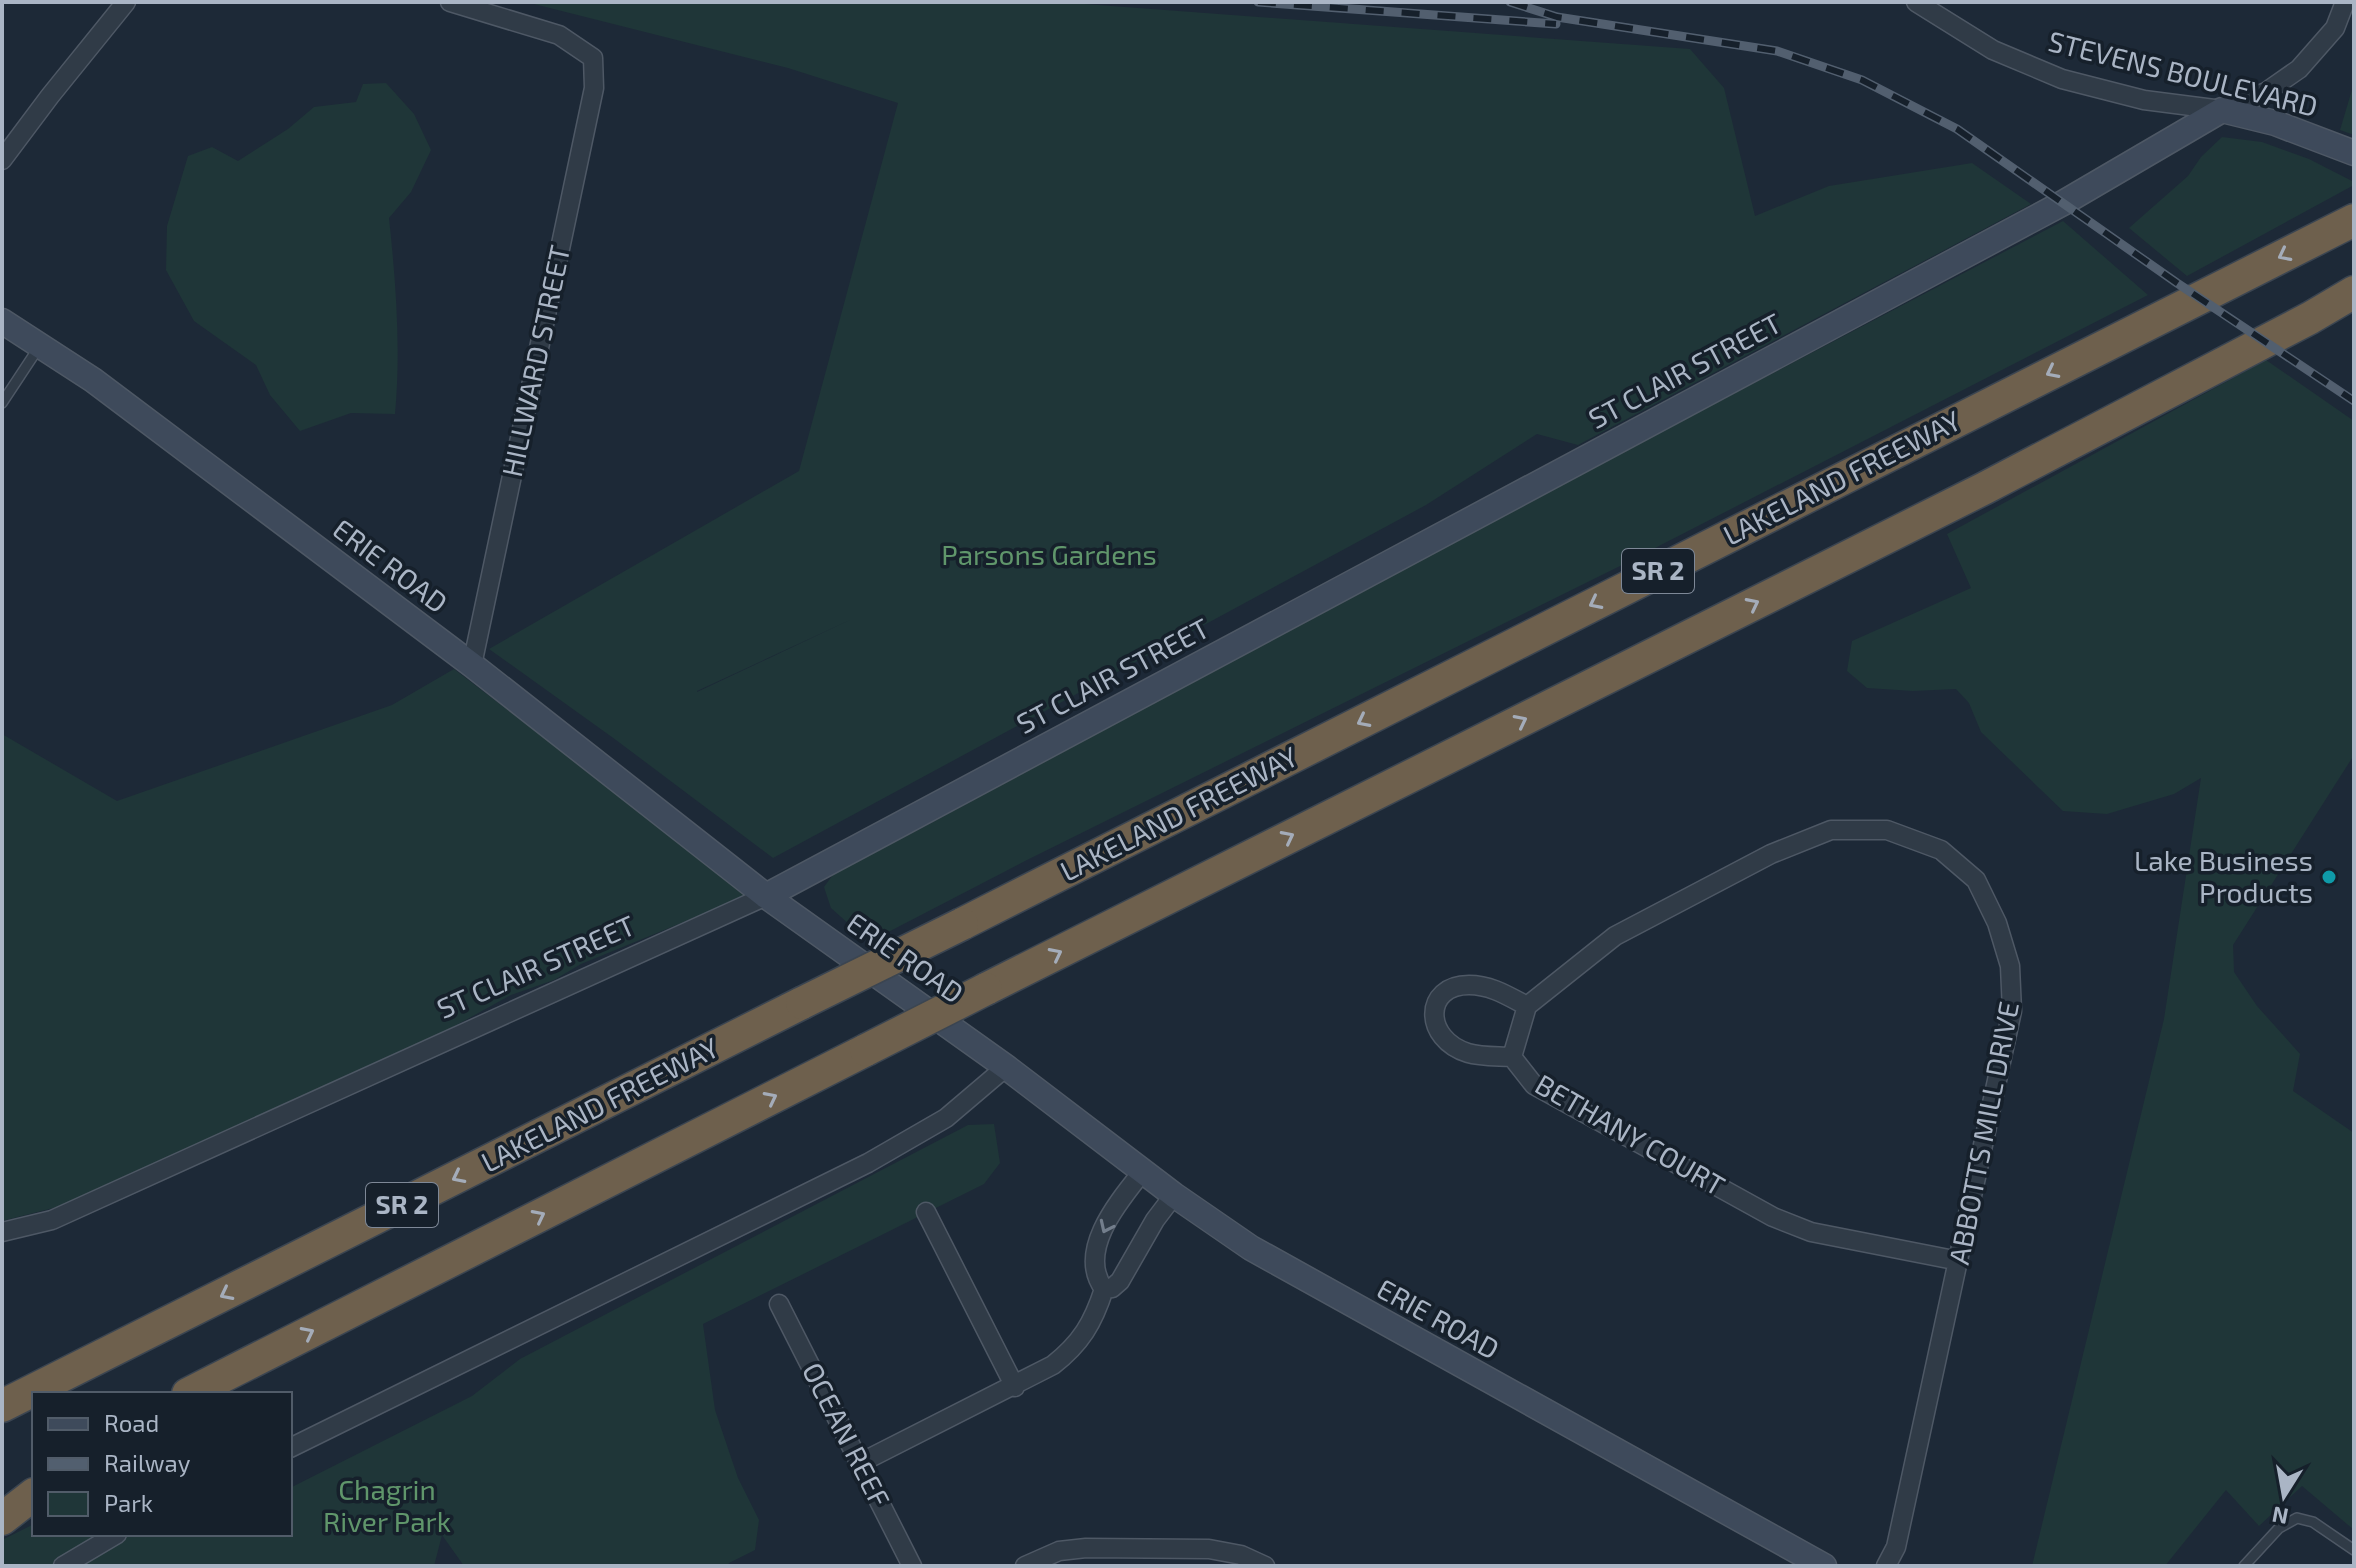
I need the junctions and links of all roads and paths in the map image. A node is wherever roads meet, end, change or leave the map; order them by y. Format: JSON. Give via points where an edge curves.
{"nodes":[{"id":1,"x":126,"y":2,"type":"edge"},
{"id":2,"x":450,"y":2,"type":"edge"},
{"id":3,"x":1916,"y":2,"type":"edge"},
{"id":4,"x":2345,"y":2,"type":"edge"},
{"id":5,"x":2222,"y":110,"type":"junction"},
{"id":6,"x":2354,"y":153,"type":"edge"},
{"id":7,"x":2,"y":160,"type":"edge"},
{"id":8,"x":2354,"y":220,"type":"edge"},
{"id":9,"x":2354,"y":292,"type":"edge"},
{"id":10,"x":2,"y":321,"type":"edge"},
{"id":11,"x":41,"y":345,"type":"junction"},
{"id":12,"x":2,"y":403,"type":"edge"},
{"id":13,"x":472,"y":665,"type":"junction"},
{"id":14,"x":766,"y":896,"type":"junction"},
{"id":15,"x":1527,"y":1006,"type":"junction"},
{"id":16,"x":1512,"y":1057,"type":"junction"},
{"id":17,"x":1006,"y":1067,"type":"junction"},
{"id":18,"x":1143,"y":1171,"type":"junction"},
{"id":19,"x":1174,"y":1195,"type":"junction"},
{"id":20,"x":926,"y":1212,"type":"dead end"},
{"id":21,"x":2,"y":1232,"type":"edge"},
{"id":22,"x":1959,"y":1261,"type":"junction"},
{"id":23,"x":1104,"y":1289,"type":"junction"},
{"id":24,"x":779,"y":1304,"type":"dead end"},
{"id":25,"x":1015,"y":1387,"type":"junction"},
{"id":26,"x":192,"y":1392,"type":"edge"},
{"id":27,"x":2,"y":1406,"type":"edge"},
{"id":28,"x":292,"y":1447,"type":"edge"},
{"id":29,"x":860,"y":1463,"type":"junction"},
{"id":30,"x":32,"y":1474,"type":"edge"},
{"id":31,"x":2,"y":1489,"type":"edge"},
{"id":32,"x":32,"y":1496,"type":"edge"},
{"id":33,"x":2,"y":1519,"type":"edge"},
{"id":34,"x":114,"y":1536,"type":"edge"},
{"id":35,"x":2354,"y":1550,"type":"edge"},
{"id":36,"x":63,"y":1566,"type":"edge"},
{"id":37,"x":912,"y":1566,"type":"edge"},
{"id":38,"x":1025,"y":1566,"type":"edge"},
{"id":39,"x":1265,"y":1566,"type":"edge"},
{"id":40,"x":1824,"y":1566,"type":"edge"},
{"id":41,"x":1886,"y":1566,"type":"edge"},
{"id":42,"x":2244,"y":1566,"type":"edge"}],
"edges":[{"from":1,"to":7,"type":"street"},
{"from":2,"to":13,"type":"street","name":"HILLWARD STREET","via":[[559,35],[593,58],[594,88]]},
{"from":3,"to":5,"type":"street","name":"STEVENS BOULEVARD","via":[[1993,50],[2062,79],[2144,100]]},
{"from":4,"to":5,"type":"street","via":[[2335,28],[2299,69],[2266,92]]},
{"from":5,"to":6,"type":"street","name":"STEVENS BOULEVARD","via":[[2275,123]]},
{"from":5,"to":14,"type":"street","name":"ST CLAIR STREET","via":[[2063,203]]},
{"from":8,"to":27,"type":"highway","name":"LAKELAND FREEWAY","number":"SR 2","one_way":true,"bridge":true},
{"from":26,"to":9,"type":"highway","number":"SR 2","one_way":true,"bridge":true,"via":[[1985,488]]},
{"from":10,"to":11,"type":"street","name":"ERIE ROAD"},
{"from":11,"to":12,"type":"lane"},
{"from":11,"to":13,"type":"street","name":"ERIE ROAD"},
{"from":13,"to":14,"type":"street","name":"ERIE ROAD"},
{"from":14,"to":17,"type":"street","name":"ERIE ROAD"},
{"from":14,"to":21,"type":"street","name":"ST CLAIR STREET","via":[[52,1220]]},
{"from":15,"to":16,"type":"street"},
{"from":15,"to":16,"type":"street","name":"BETHANY COURT","via":[[1492,988],[1469,985],[1454,987],[1439,998],[1433,1016],[1435,1028],[1450,1044],[1469,1054]]},
{"from":15,"to":22,"type":"street","name":"ABBOTTS MILL DRIVE","via":[[1615,936],[1771,854],[1831,830],[1887,830],[1941,850],[1976,880],[1997,923],[2010,966],[2012,996]]},
{"from":16,"to":22,"type":"street","name":"BETHANY COURT","via":[[1534,1085],[1773,1217],[1811,1232]]},
{"from":17,"to":18,"type":"street","name":"ERIE ROAD"},
{"from":17,"to":28,"type":"street","via":[[946,1118],[868,1163]]},
{"from":18,"to":19,"type":"street","name":"ERIE ROAD"},
{"from":18,"to":23,"type":"street","one_way":true,"via":[[1105,1226],[1095,1254],[1094,1269]]},
{"from":19,"to":23,"type":"street","via":[[1120,1281]]},
{"from":19,"to":40,"type":"street","name":"ERIE ROAD","via":[[1331,1294]]},
{"from":20,"to":25,"type":"street"},
{"from":22,"to":41,"type":"street","name":"ABBOTTS MILL DRIVE","via":[[1896,1547]]},
{"from":23,"to":25,"type":"street","via":[[1077,1346]]},
{"from":24,"to":29,"type":"street","name":"OCEAN REEF"},
{"from":25,"to":29,"type":"street"},
{"from":29,"to":37,"type":"street","name":"OCEAN REEF"},
{"from":30,"to":31,"type":"highway"},
{"from":32,"to":33,"type":"highway"},
{"from":34,"to":36,"type":"street"},
{"from":35,"to":42,"type":"lane","via":[[2313,1522],[2297,1518],[2279,1528]]},
{"from":38,"to":39,"type":"street","via":[[1059,1551],[1086,1548],[1209,1549]]}]}
